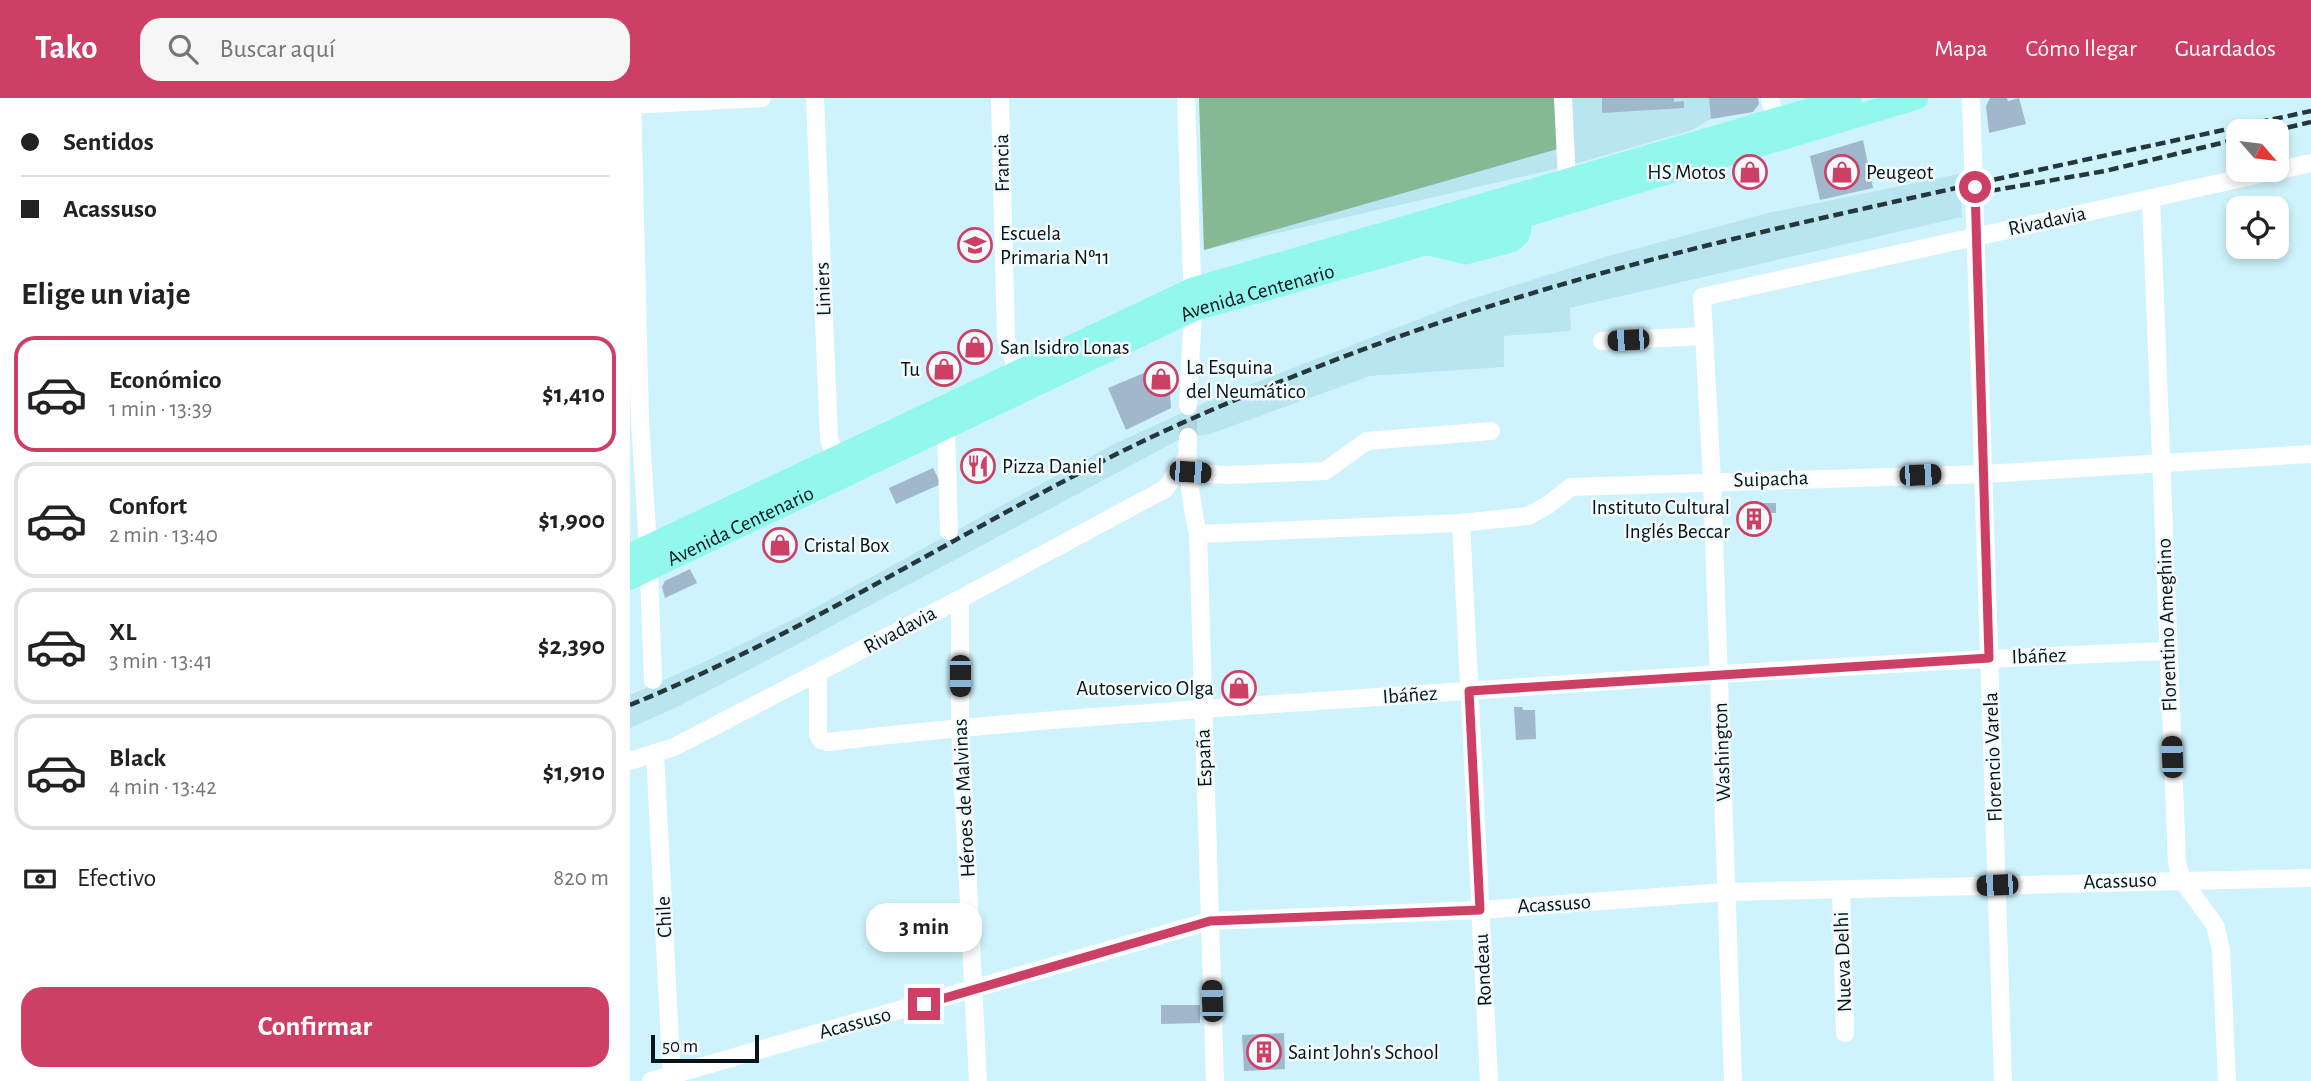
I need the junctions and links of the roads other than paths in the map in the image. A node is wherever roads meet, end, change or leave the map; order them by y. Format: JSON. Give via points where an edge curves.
{"nodes":[{"id":1,"x":762,"y":98,"type":"edge"},
{"id":2,"x":815,"y":98,"type":"edge"},
{"id":3,"x":1000,"y":98,"type":"edge"},
{"id":4,"x":1185,"y":98,"type":"edge"},
{"id":5,"x":1563,"y":98,"type":"edge"},
{"id":6,"x":1770,"y":98,"type":"edge"},
{"id":7,"x":1850,"y":98,"type":"edge"},
{"id":8,"x":1917,"y":98,"type":"edge"},
{"id":9,"x":1971,"y":98,"type":"edge"},
{"id":10,"x":631,"y":103,"type":"edge"},
{"id":11,"x":1777,"y":131,"type":"junction"},
{"id":12,"x":2311,"y":163,"type":"edge"},
{"id":13,"x":1567,"y":180,"type":"junction"},
{"id":14,"x":2151,"y":198,"type":"junction"},
{"id":15,"x":1515,"y":207,"type":"junction"},
{"id":16,"x":1978,"y":236,"type":"junction"},
{"id":17,"x":1702,"y":297,"type":"joint"},
{"id":18,"x":1193,"y":300,"type":"junction"},
{"id":19,"x":1704,"y":336,"type":"junction"},
{"id":20,"x":1602,"y":341,"type":"dead end"},
{"id":21,"x":1021,"y":381,"type":"junction"},
{"id":22,"x":1188,"y":406,"type":"tunnel mouth"},
{"id":23,"x":635,"y":421,"type":"edge"},
{"id":24,"x":946,"y":428,"type":"junction"},
{"id":25,"x":1491,"y":431,"type":"dead end"},
{"id":26,"x":1188,"y":437,"type":"tunnel mouth"},
{"id":27,"x":2311,"y":454,"type":"edge"},
{"id":28,"x":2161,"y":462,"type":"junction"},
{"id":29,"x":1188,"y":466,"type":"junction"},
{"id":30,"x":840,"y":468,"type":"junction"},
{"id":31,"x":1984,"y":474,"type":"junction"},
{"id":32,"x":1712,"y":481,"type":"junction"},
{"id":33,"x":1165,"y":489,"type":"junction"},
{"id":34,"x":1191,"y":502,"type":"junction"},
{"id":35,"x":1461,"y":523,"type":"junction"},
{"id":36,"x":950,"y":531,"type":"dead end"},
{"id":37,"x":1198,"y":534,"type":"junction"},
{"id":38,"x":639,"y":550,"type":"edge"},
{"id":39,"x":639,"y":574,"type":"edge"},
{"id":40,"x":960,"y":599,"type":"junction"},
{"id":41,"x":2168,"y":651,"type":"junction"},
{"id":42,"x":1989,"y":658,"type":"junction"},
{"id":43,"x":1720,"y":673,"type":"junction"},
{"id":44,"x":818,"y":674,"type":"junction"},
{"id":45,"x":653,"y":680,"type":"dead end"},
{"id":46,"x":1469,"y":691,"type":"junction"},
{"id":47,"x":1203,"y":709,"type":"junction"},
{"id":48,"x":960,"y":727,"type":"junction"},
{"id":49,"x":655,"y":752,"type":"junction"},
{"id":50,"x":630,"y":761,"type":"edge"},
{"id":51,"x":2311,"y":878,"type":"edge"},
{"id":52,"x":2182,"y":880,"type":"junction"},
{"id":53,"x":1997,"y":885,"type":"junction"},
{"id":54,"x":1841,"y":890,"type":"junction"},
{"id":55,"x":1726,"y":892,"type":"junction"},
{"id":56,"x":1480,"y":910,"type":"junction"},
{"id":57,"x":1210,"y":921,"type":"junction"},
{"id":58,"x":975,"y":990,"type":"junction"},
{"id":59,"x":1845,"y":1033,"type":"dead end"},
{"id":60,"x":672,"y":1077,"type":"edge"},
{"id":61,"x":651,"y":1081,"type":"edge"},
{"id":62,"x":978,"y":1081,"type":"edge"},
{"id":63,"x":1215,"y":1081,"type":"edge"},
{"id":64,"x":1489,"y":1081,"type":"edge"},
{"id":65,"x":1732,"y":1081,"type":"edge"},
{"id":66,"x":2003,"y":1081,"type":"edge"},
{"id":67,"x":2227,"y":1081,"type":"edge"}],
"edges":[{"from":1,"to":10,"type":"street"},
{"from":2,"to":30,"type":"street","name":"Liniers","via":[[829,439]]},
{"from":3,"to":21,"type":"street","name":"Francia","via":[[1006,339]]},
{"from":4,"to":18,"type":"street"},
{"from":5,"to":13,"type":"street"},
{"from":6,"to":11,"type":"street"},
{"from":7,"to":11,"type":"main road","name":"Avenida Centenario"},
{"from":8,"to":11,"type":"main road","name":"Avenida Centenario"},
{"from":9,"to":16,"type":"street","name":"Florencio Varela"},
{"from":10,"to":23,"type":"street"},
{"from":11,"to":13,"type":"main road","name":"Avenida Centenario"},
{"from":11,"to":15,"type":"main road","name":"Avenida Centenario"},
{"from":12,"to":14,"type":"street","name":"Rivadavia"},
{"from":13,"to":15,"type":"main road","name":"Avenida Centenario"},
{"from":14,"to":16,"type":"street","name":"Rivadavia"},
{"from":14,"to":28,"type":"street","name":"Florentino Ameghino"},
{"from":15,"to":18,"type":"main road","name":"Avenida Centenario"},
{"from":15,"to":18,"type":"main road","name":"Avenida Centenario","via":[[1520,229],[1511,241],[1466,253],[1426,244]]},
{"from":16,"to":17,"type":"street","name":"Rivadavia"},
{"from":16,"to":31,"type":"street","name":"Florencio Varela"},
{"from":17,"to":19,"type":"street","name":"Washington"},
{"from":18,"to":21,"type":"main road","name":"Avenida Centenario"},
{"from":18,"to":22,"type":"street"},
{"from":19,"to":20,"type":"street"},
{"from":19,"to":32,"type":"street","name":"Washington"},
{"from":21,"to":24,"type":"main road","name":"Avenida Centenario"},
{"from":21,"to":30,"type":"main road","name":"Avenida Centenario"},
{"from":23,"to":38,"type":"street"},
{"from":24,"to":30,"type":"main road","name":"Avenida Centenario"},
{"from":24,"to":36,"type":"street"},
{"from":25,"to":29,"type":"street","via":[[1367,440],[1325,471],[1227,475]]},
{"from":26,"to":29,"type":"street","name":"España"},
{"from":27,"to":28,"type":"street","name":"Suipacha"},
{"from":28,"to":31,"type":"street","name":"Suipacha"},
{"from":28,"to":41,"type":"street","name":"Florentino Ameghino"},
{"from":29,"to":33,"type":"street","name":"Rivadavia"},
{"from":29,"to":34,"type":"street","name":"España"},
{"from":30,"to":38,"type":"main road","name":"Avenida Centenario"},
{"from":30,"to":39,"type":"main road","name":"Avenida Centenario"},
{"from":31,"to":32,"type":"street","name":"Suipacha"},
{"from":31,"to":42,"type":"street","name":"Florencio Varela"},
{"from":32,"to":35,"type":"street","name":"Suipacha","via":[[1570,487],[1528,516]]},
{"from":32,"to":43,"type":"street","name":"Washington"},
{"from":33,"to":34,"type":"street","via":[[1183,493]]},
{"from":33,"to":40,"type":"street","name":"Rivadavia"},
{"from":34,"to":37,"type":"street","name":"España"},
{"from":35,"to":37,"type":"street","name":"Suipacha"},
{"from":35,"to":46,"type":"street","name":"Rondeau"},
{"from":37,"to":47,"type":"street","name":"España"},
{"from":38,"to":39,"type":"street"},
{"from":39,"to":45,"type":"street"},
{"from":40,"to":44,"type":"street","name":"Rivadavia"},
{"from":40,"to":48,"type":"street","name":"Héroes de Malvinas"},
{"from":41,"to":42,"type":"street","name":"Ibáñez"},
{"from":41,"to":52,"type":"street","name":"Florentino Ameghino","via":[[2176,863]]},
{"from":42,"to":43,"type":"street","name":"Ibáñez"},
{"from":42,"to":53,"type":"street","name":"Florencio Varela"},
{"from":43,"to":46,"type":"street","name":"Ibáñez"},
{"from":43,"to":55,"type":"street","name":"Washington"},
{"from":44,"to":48,"type":"street","name":"Ibáñez","via":[[821,740]]},
{"from":44,"to":49,"type":"street","name":"Rivadavia","via":[[674,747]]},
{"from":46,"to":47,"type":"street","name":"Ibáñez"},
{"from":46,"to":56,"type":"street","name":"Rondeau"},
{"from":47,"to":48,"type":"street","name":"Ibáñez"},
{"from":47,"to":57,"type":"street","name":"España"},
{"from":48,"to":58,"type":"street","name":"Héroes de Malvinas"},
{"from":49,"to":50,"type":"street","name":"Rivadavia"},
{"from":49,"to":60,"type":"street","name":"Chile"},
{"from":51,"to":52,"type":"street","name":"Acassuso"},
{"from":52,"to":53,"type":"street","name":"Acassuso"},
{"from":52,"to":67,"type":"street","name":"Florentino Ameghino","via":[[2215,925],[2221,950]]},
{"from":53,"to":54,"type":"street","name":"Acassuso"},
{"from":53,"to":66,"type":"street","name":"Florencio Varela"},
{"from":54,"to":55,"type":"street","name":"Acassuso"},
{"from":54,"to":59,"type":"street","name":"Nueva Delhi"},
{"from":55,"to":56,"type":"street","name":"Acassuso"},
{"from":55,"to":65,"type":"street","name":"Washington"},
{"from":56,"to":57,"type":"street","name":"Acassuso"},
{"from":56,"to":64,"type":"street","name":"Rondeau"},
{"from":57,"to":58,"type":"street","name":"Acassuso"},
{"from":57,"to":63,"type":"street","name":"España"},
{"from":58,"to":60,"type":"street","name":"Acassuso"},
{"from":58,"to":62,"type":"street","name":"Héroes de Malvinas"},
{"from":60,"to":61,"type":"street","name":"Acassuso"}]}
